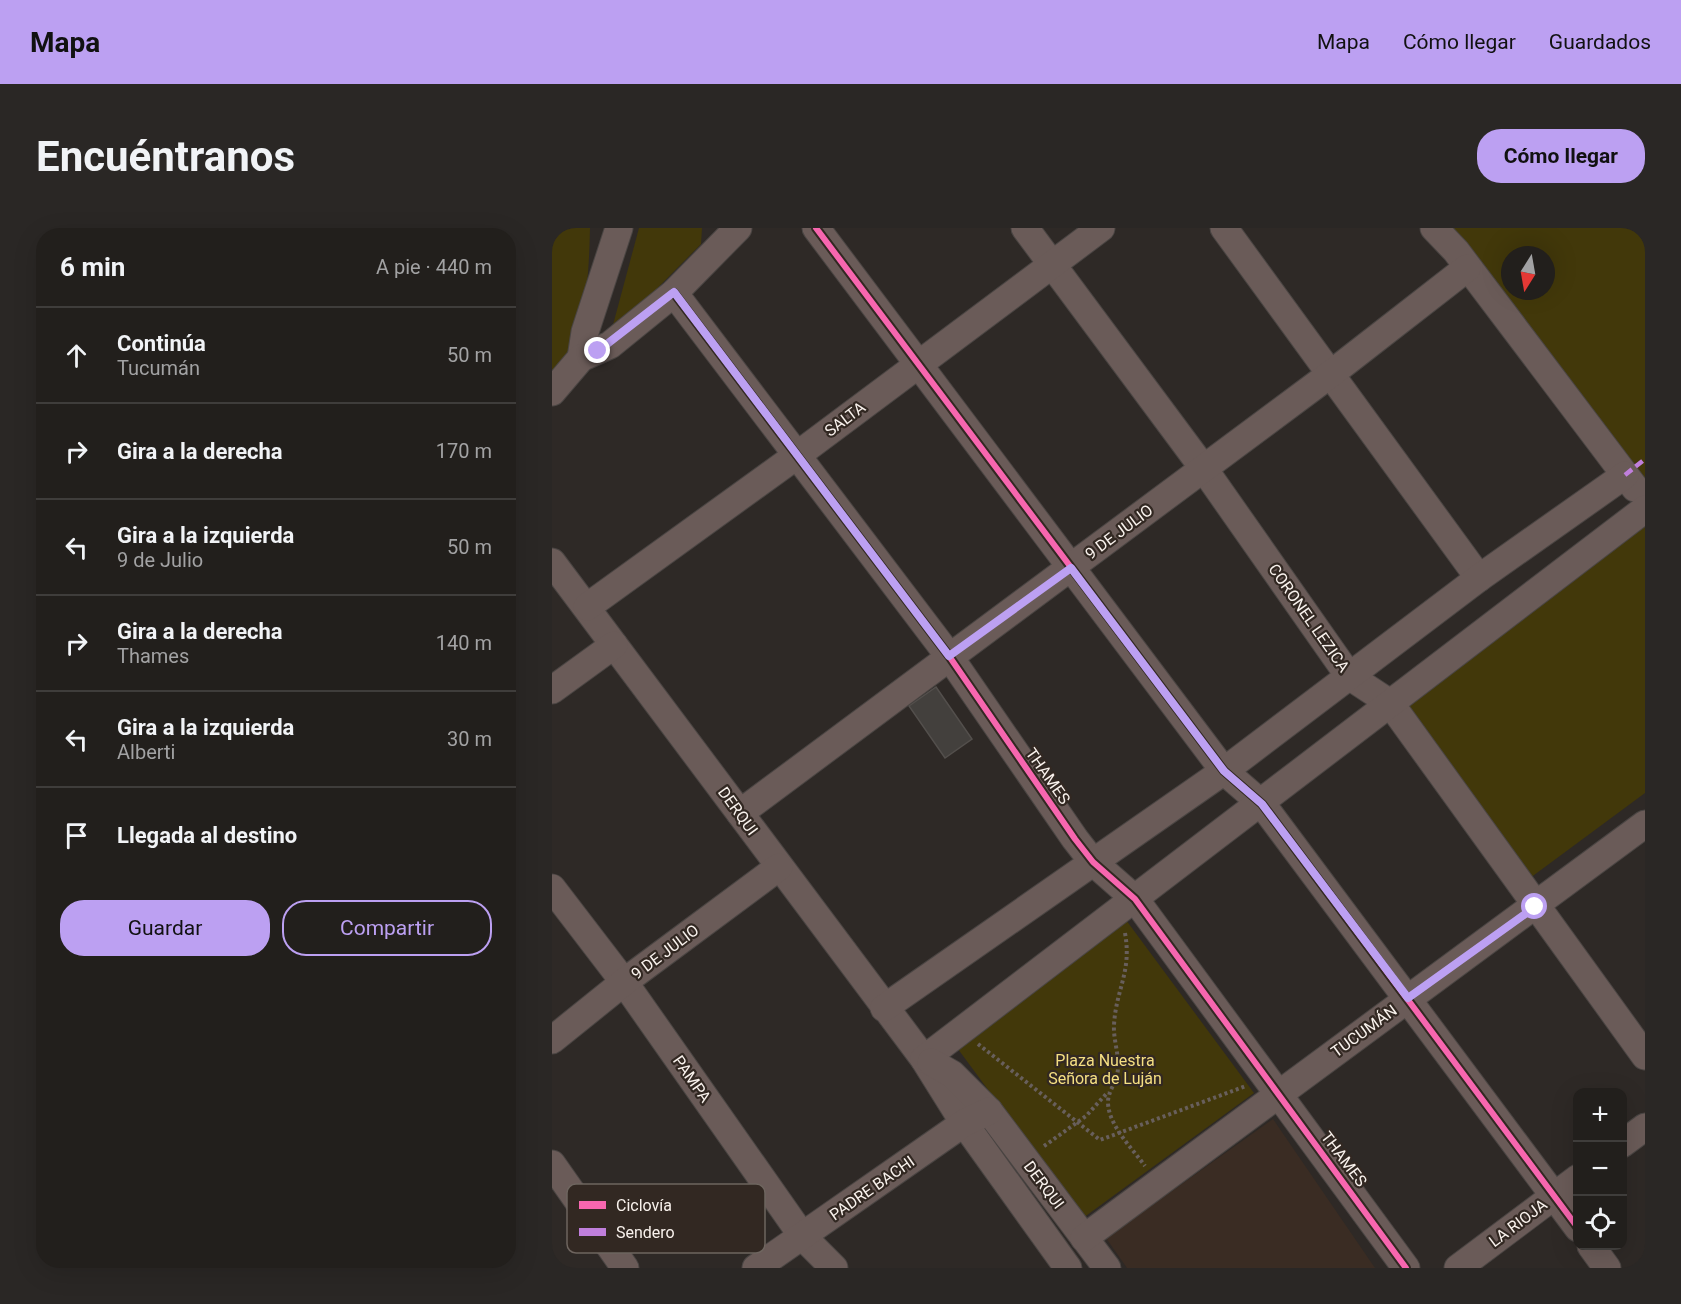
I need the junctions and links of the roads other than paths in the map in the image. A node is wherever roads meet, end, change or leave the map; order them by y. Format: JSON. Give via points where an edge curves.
{"nodes":[{"id":1,"x":619,"y":228,"type":"edge"},
{"id":2,"x":816,"y":228,"type":"edge"},
{"id":3,"x":1025,"y":228,"type":"edge"},
{"id":4,"x":1101,"y":228,"type":"edge"},
{"id":5,"x":1224,"y":228,"type":"edge"},
{"id":6,"x":1434,"y":228,"type":"edge"},
{"id":7,"x":729,"y":232,"type":"edge"},
{"id":8,"x":1054,"y":265,"type":"junction"},
{"id":9,"x":1467,"y":268,"type":"junction"},
{"id":10,"x":674,"y":292,"type":"junction"},
{"id":11,"x":581,"y":357,"type":"junction"},
{"id":12,"x":920,"y":363,"type":"junction"},
{"id":13,"x":1332,"y":373,"type":"junction"},
{"id":14,"x":552,"y":392,"type":"edge"},
{"id":15,"x":796,"y":456,"type":"junction"},
{"id":16,"x":1204,"y":469,"type":"junction"},
{"id":17,"x":1625,"y":475,"type":"junction"},
{"id":18,"x":1645,"y":501,"type":"edge"},
{"id":19,"x":1645,"y":509,"type":"edge"},
{"id":20,"x":552,"y":562,"type":"edge"},
{"id":21,"x":1071,"y":568,"type":"junction"},
{"id":22,"x":1479,"y":578,"type":"junction"},
{"id":23,"x":587,"y":607,"type":"junction"},
{"id":24,"x":614,"y":645,"type":"junction"},
{"id":25,"x":949,"y":656,"type":"junction"},
{"id":26,"x":1349,"y":676,"type":"junction"},
{"id":27,"x":552,"y":690,"type":"edge"},
{"id":28,"x":1390,"y":703,"type":"junction"},
{"id":29,"x":1224,"y":771,"type":"junction"},
{"id":30,"x":1262,"y":804,"type":"junction"},
{"id":31,"x":740,"y":813,"type":"junction"},
{"id":32,"x":1645,"y":824,"type":"edge"},
{"id":33,"x":1093,"y":862,"type":"junction"},
{"id":34,"x":779,"y":867,"type":"junction"},
{"id":35,"x":552,"y":888,"type":"edge"},
{"id":36,"x":1128,"y":905,"type":"junction"},
{"id":37,"x":1535,"y":907,"type":"junction"},
{"id":38,"x":624,"y":982,"type":"junction"},
{"id":39,"x":1408,"y":998,"type":"junction"},
{"id":40,"x":884,"y":1008,"type":"junction"},
{"id":41,"x":552,"y":1040,"type":"edge"},
{"id":42,"x":1645,"y":1056,"type":"edge"},
{"id":43,"x":924,"y":1059,"type":"junction"},
{"id":44,"x":1272,"y":1087,"type":"junction"},
{"id":45,"x":989,"y":1111,"type":"junction"},
{"id":46,"x":964,"y":1124,"type":"junction"},
{"id":47,"x":1645,"y":1126,"type":"edge"},
{"id":48,"x":1625,"y":1142,"type":"edge"},
{"id":49,"x":552,"y":1164,"type":"edge"},
{"id":50,"x":1573,"y":1182,"type":"edge"},
{"id":51,"x":567,"y":1185,"type":"edge"},
{"id":52,"x":1554,"y":1196,"type":"junction"},
{"id":53,"x":1573,"y":1221,"type":"edge"},
{"id":54,"x":803,"y":1237,"type":"junction"},
{"id":55,"x":1084,"y":1238,"type":"junction"},
{"id":56,"x":1594,"y":1250,"type":"edge"},
{"id":57,"x":615,"y":1253,"type":"edge"},
{"id":58,"x":625,"y":1268,"type":"edge"},
{"id":59,"x":756,"y":1268,"type":"edge"},
{"id":60,"x":834,"y":1268,"type":"edge"},
{"id":61,"x":1068,"y":1268,"type":"edge"},
{"id":62,"x":1107,"y":1268,"type":"edge"},
{"id":63,"x":1406,"y":1268,"type":"edge"},
{"id":64,"x":1458,"y":1268,"type":"edge"},
{"id":65,"x":1607,"y":1268,"type":"edge"}],
"edges":[{"from":1,"to":11,"type":"street","via":[[585,332]]},
{"from":2,"to":12,"type":"street"},
{"from":3,"to":8,"type":"street","name":"CORONEL LEZICA"},
{"from":4,"to":8,"type":"street","name":"SALTA"},
{"from":5,"to":13,"type":"street"},
{"from":6,"to":9,"type":"street"},
{"from":7,"to":10,"type":"street"},
{"from":8,"to":12,"type":"street","name":"SALTA"},
{"from":8,"to":16,"type":"street","name":"CORONEL LEZICA"},
{"from":9,"to":13,"type":"street","name":"9 DE JULIO"},
{"from":9,"to":17,"type":"street"},
{"from":10,"to":11,"type":"street","via":[[610,345]]},
{"from":10,"to":15,"type":"street","name":"THAMES"},
{"from":11,"to":14,"type":"street"},
{"from":12,"to":15,"type":"street","name":"SALTA"},
{"from":12,"to":21,"type":"street"},
{"from":13,"to":16,"type":"street","name":"9 DE JULIO"},
{"from":13,"to":22,"type":"street"},
{"from":15,"to":23,"type":"street","name":"SALTA"},
{"from":15,"to":25,"type":"street","name":"THAMES"},
{"from":16,"to":21,"type":"street","name":"9 DE JULIO"},
{"from":16,"to":26,"type":"street","name":"CORONEL LEZICA"},
{"from":17,"to":18,"type":"street"},
{"from":17,"to":22,"type":"street"},
{"from":19,"to":28,"type":"street"},
{"from":20,"to":23,"type":"street","name":"DERQUI"},
{"from":21,"to":25,"type":"street","name":"9 DE JULIO"},
{"from":21,"to":29,"type":"street"},
{"from":22,"to":26,"type":"street"},
{"from":23,"to":24,"type":"street","name":"DERQUI"},
{"from":24,"to":27,"type":"street"},
{"from":24,"to":31,"type":"street","name":"DERQUI"},
{"from":25,"to":31,"type":"street","name":"9 DE JULIO"},
{"from":25,"to":33,"type":"street","name":"THAMES"},
{"from":26,"to":28,"type":"street","name":"CORONEL LEZICA"},
{"from":26,"to":29,"type":"street"},
{"from":28,"to":30,"type":"street"},
{"from":28,"to":37,"type":"street","name":"CORONEL LEZICA"},
{"from":29,"to":30,"type":"street"},
{"from":29,"to":33,"type":"street"},
{"from":30,"to":36,"type":"street"},
{"from":30,"to":39,"type":"street"},
{"from":31,"to":34,"type":"street","name":"DERQUI"},
{"from":32,"to":37,"type":"street","name":"TUCUMÁN"},
{"from":33,"to":36,"type":"street","name":"THAMES"},
{"from":33,"to":40,"type":"street"},
{"from":34,"to":38,"type":"street","name":"9 DE JULIO"},
{"from":34,"to":40,"type":"street","name":"DERQUI"},
{"from":35,"to":38,"type":"street","name":"PAMPA"},
{"from":36,"to":43,"type":"street"},
{"from":36,"to":44,"type":"street","name":"THAMES"},
{"from":37,"to":39,"type":"street","name":"TUCUMÁN"},
{"from":37,"to":42,"type":"street","name":"CORONEL LEZICA"},
{"from":38,"to":41,"type":"street","name":"9 DE JULIO"},
{"from":38,"to":54,"type":"street","name":"PAMPA"},
{"from":39,"to":44,"type":"street","name":"TUCUMÁN"},
{"from":39,"to":52,"type":"street"},
{"from":40,"to":43,"type":"street","name":"DERQUI"},
{"from":43,"to":45,"type":"street","name":"DERQUI","via":[[952,1074]]},
{"from":43,"to":46,"type":"street","name":"DERQUI"},
{"from":44,"to":55,"type":"street","name":"TUCUMÁN","via":[[1157,1184]]},
{"from":44,"to":63,"type":"street","name":"THAMES"},
{"from":45,"to":46,"type":"street","name":"PADRE BACHI"},
{"from":45,"to":55,"type":"street","name":"DERQUI"},
{"from":46,"to":54,"type":"street","name":"PADRE BACHI"},
{"from":46,"to":61,"type":"street","name":"DERQUI"},
{"from":47,"to":48,"type":"street"},
{"from":49,"to":51,"type":"street"},
{"from":50,"to":52,"type":"street","name":"LA RIOJA"},
{"from":52,"to":53,"type":"street"},
{"from":52,"to":64,"type":"street","name":"LA RIOJA"},
{"from":54,"to":59,"type":"street","name":"PADRE BACHI"},
{"from":54,"to":60,"type":"street","name":"PAMPA"},
{"from":55,"to":62,"type":"street","name":"DERQUI"},
{"from":56,"to":65,"type":"street"},
{"from":57,"to":58,"type":"street"}]}
